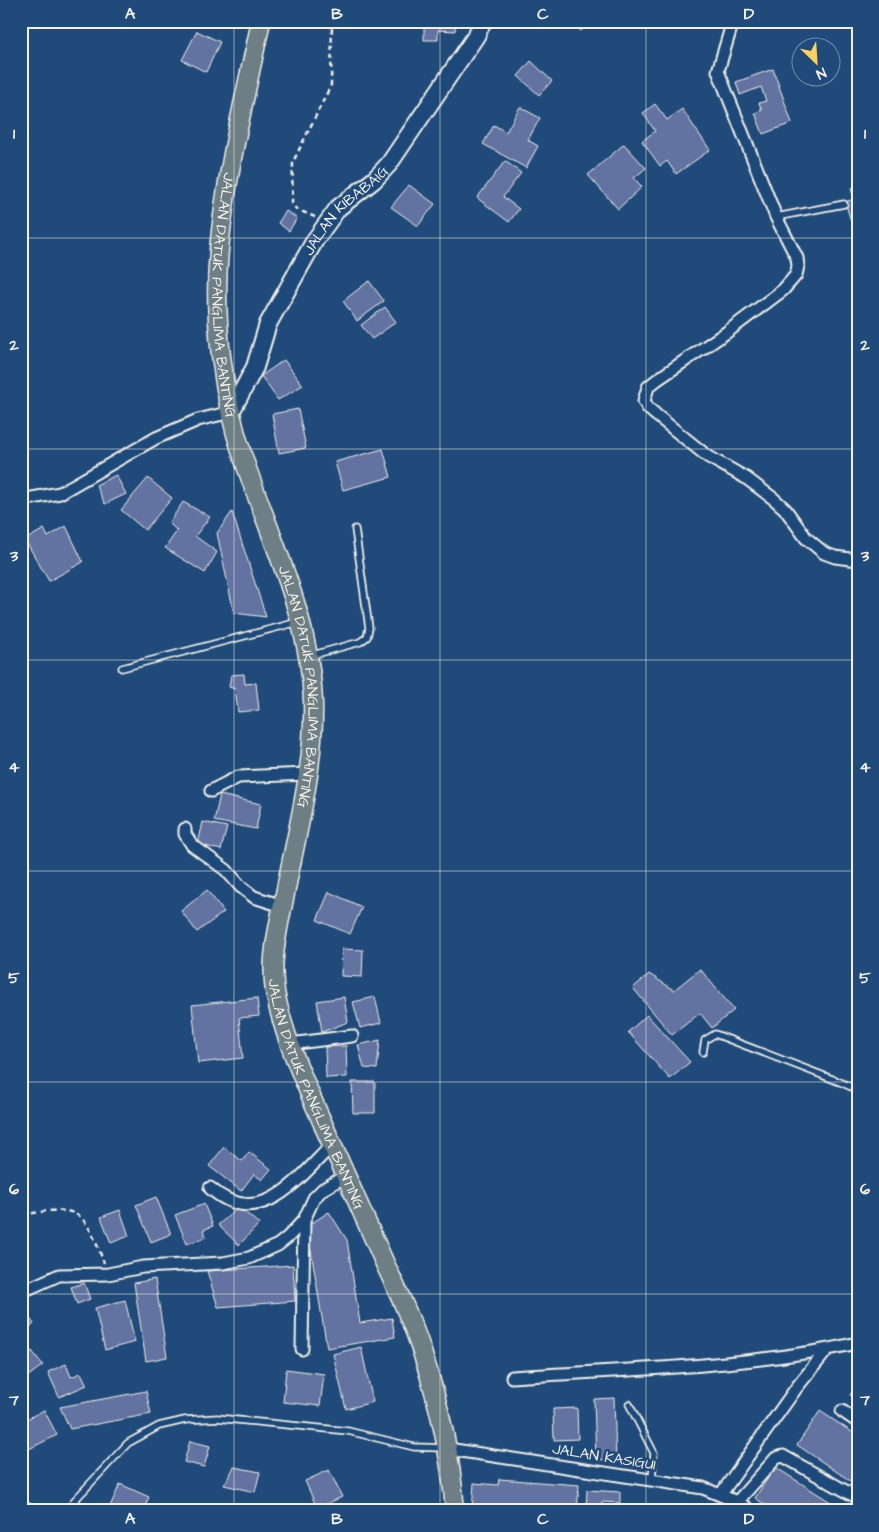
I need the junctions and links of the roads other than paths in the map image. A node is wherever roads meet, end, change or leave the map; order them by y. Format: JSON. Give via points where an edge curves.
{"nodes":[{"id":1,"x":261,"y":21,"type":"edge"},
{"id":2,"x":483,"y":21,"type":"edge"},
{"id":3,"x":733,"y":21,"type":"edge"},
{"id":4,"x":844,"y":204,"type":"dead end"},
{"id":5,"x":776,"y":217,"type":"junction"},
{"id":6,"x":231,"y":412,"type":"junction"},
{"id":7,"x":21,"y":500,"type":"edge"},
{"id":8,"x":354,"y":529,"type":"dead end"},
{"id":9,"x":858,"y":560,"type":"edge"},
{"id":10,"x":300,"y":621,"type":"junction"},
{"id":11,"x":308,"y":657,"type":"junction"},
{"id":12,"x":122,"y":668,"type":"dead end"},
{"id":13,"x":307,"y":774,"type":"junction"},
{"id":14,"x":211,"y":791,"type":"dead end"},
{"id":15,"x":185,"y":829,"type":"dead end"},
{"id":16,"x":282,"y":906,"type":"junction"},
{"id":17,"x":352,"y":1036,"type":"dead end"},
{"id":18,"x":290,"y":1044,"type":"junction"},
{"id":19,"x":703,"y":1052,"type":"dead end"},
{"id":20,"x":858,"y":1090,"type":"edge"},
{"id":21,"x":332,"y":1145,"type":"junction"},
{"id":22,"x":346,"y":1176,"type":"junction"},
{"id":23,"x":210,"y":1188,"type":"dead end"},
{"id":24,"x":304,"y":1220,"type":"junction"},
{"id":25,"x":21,"y":1292,"type":"edge"},
{"id":26,"x":858,"y":1343,"type":"edge"},
{"id":27,"x":302,"y":1349,"type":"dead end"},
{"id":28,"x":827,"y":1350,"type":"junction"},
{"id":29,"x":512,"y":1377,"type":"dead end"},
{"id":30,"x":629,"y":1404,"type":"dead end"},
{"id":31,"x":842,"y":1411,"type":"dead end"},
{"id":32,"x":858,"y":1422,"type":"edge"},
{"id":33,"x":448,"y":1448,"type":"junction"},
{"id":34,"x":652,"y":1479,"type":"junction"},
{"id":35,"x":721,"y":1494,"type":"junction"},
{"id":36,"x":858,"y":1498,"type":"edge"},
{"id":37,"x":73,"y":1502,"type":"dead end"},
{"id":38,"x":737,"y":1502,"type":"junction"},
{"id":39,"x":455,"y":1511,"type":"edge"},
{"id":40,"x":750,"y":1511,"type":"edge"}],
"edges":[{"from":1,"to":6,"type":"main road","name":"JALAN DATUK PANGLIMA BANTING","via":[[241,114],[219,251],[221,338]]},
{"from":2,"to":6,"type":"street","name":"JALAN KIBABAIG","via":[[389,164],[338,208],[327,222],[268,324],[255,367]]},
{"from":3,"to":5,"type":"street","via":[[718,71]]},
{"from":4,"to":5,"type":"lane"},
{"from":5,"to":9,"type":"street","via":[[797,258],[798,266],[792,282],[728,332],[658,379],[648,387],[644,400],[656,416],[707,456],[746,478],[774,499],[814,545],[835,557]]},
{"from":6,"to":7,"type":"street","via":[[198,420],[156,438],[60,492]]},
{"from":6,"to":10,"type":"main road","name":"JALAN DATUK PANGLIMA BANTING"},
{"from":8,"to":11,"type":"lane","via":[[369,628],[367,637]]},
{"from":10,"to":11,"type":"main road","name":"JALAN DATUK PANGLIMA BANTING"},
{"from":10,"to":12,"type":"lane"},
{"from":11,"to":13,"type":"main road","name":"JALAN DATUK PANGLIMA BANTING","via":[[313,725]]},
{"from":13,"to":14,"type":"street","via":[[238,777]]},
{"from":13,"to":16,"type":"main road","name":"JALAN DATUK PANGLIMA BANTING"},
{"from":15,"to":16,"type":"street","via":[[192,844],[226,870],[241,887],[254,897]]},
{"from":16,"to":18,"type":"main road","name":"JALAN DATUK PANGLIMA BANTING","via":[[274,948],[273,982]]},
{"from":17,"to":18,"type":"street"},
{"from":18,"to":21,"type":"main road","name":"JALAN DATUK PANGLIMA BANTING"},
{"from":19,"to":20,"type":"lane","via":[[706,1040],[715,1034]]},
{"from":21,"to":22,"type":"main road","name":"JALAN DATUK PANGLIMA BANTING"},
{"from":21,"to":23,"type":"street","via":[[287,1191],[268,1202],[235,1203]]},
{"from":22,"to":24,"type":"street","via":[[314,1198]]},
{"from":22,"to":33,"type":"main road","name":"JALAN DATUK PANGLIMA BANTING","via":[[414,1329]]},
{"from":24,"to":25,"type":"street","via":[[278,1245],[249,1258],[223,1263],[143,1267],[108,1274],[59,1275]]},
{"from":24,"to":27,"type":"street"},
{"from":26,"to":28,"type":"street"},
{"from":28,"to":29,"type":"street","via":[[711,1364]]},
{"from":28,"to":35,"type":"street"},
{"from":30,"to":34,"type":"lane","via":[[654,1453]]},
{"from":31,"to":32,"type":"street"},
{"from":33,"to":34,"type":"street","name":"JALAN KASIGUI"},
{"from":33,"to":37,"type":"lane","via":[[414,1447],[348,1431],[217,1418],[185,1420],[159,1426],[128,1443]]},
{"from":33,"to":39,"type":"main road","name":"JALAN DATUK PANGLIMA BANTING"},
{"from":34,"to":35,"type":"street","name":"JALAN KASIGUI"},
{"from":35,"to":38,"type":"street","name":"JALAN KASIGUI"},
{"from":36,"to":38,"type":"street","via":[[783,1456],[776,1458]]},
{"from":38,"to":40,"type":"street","name":"JALAN KASIGUI"}]}
